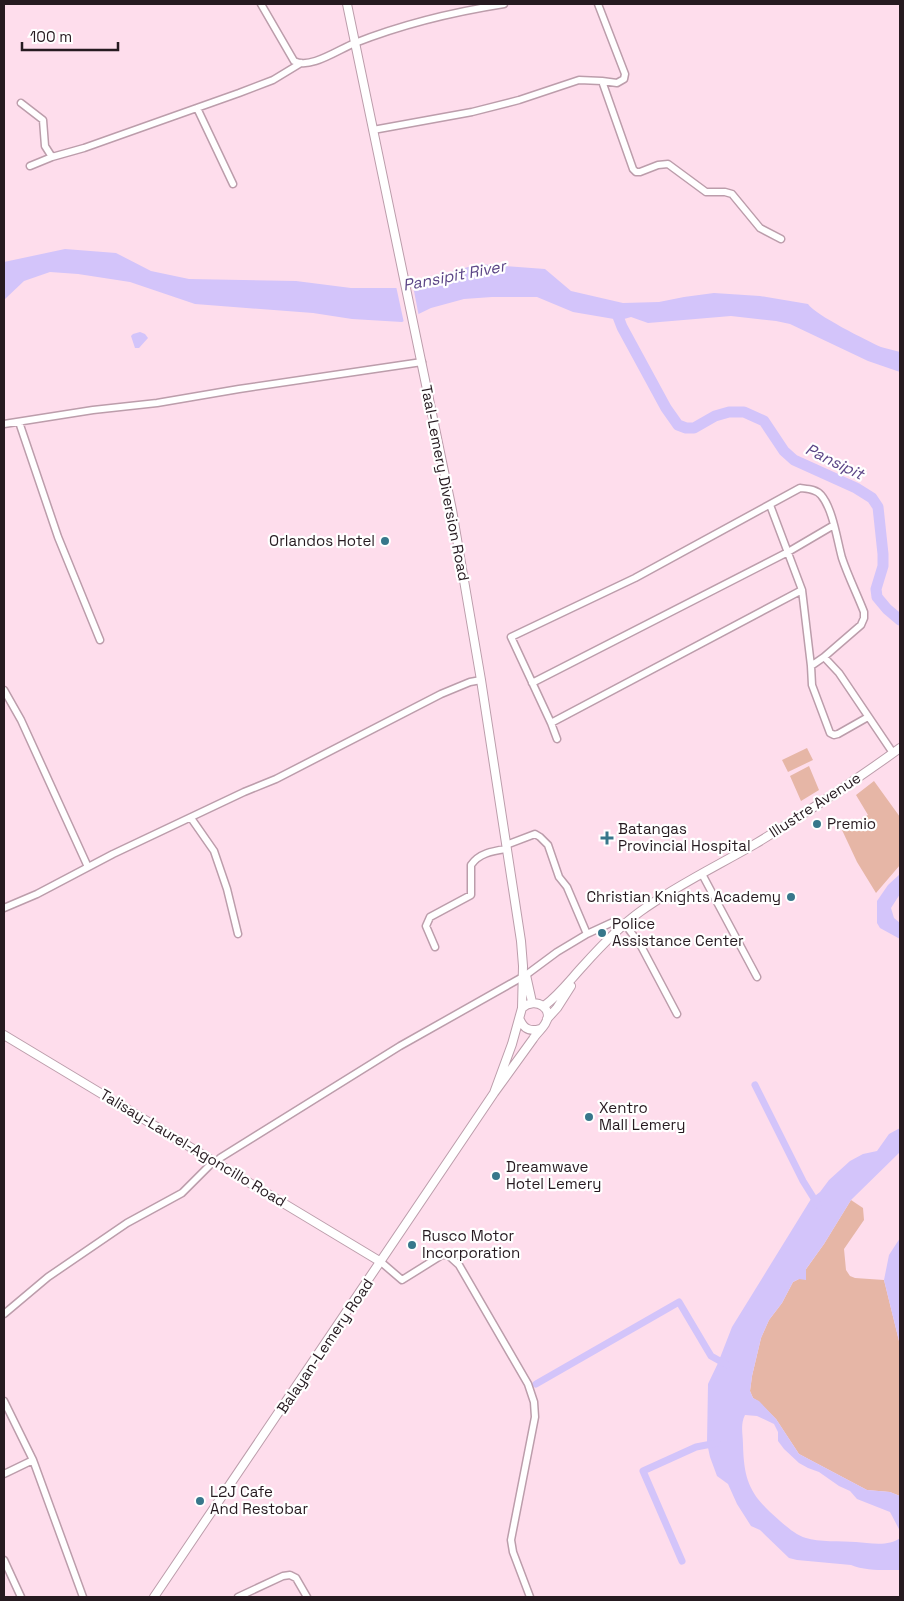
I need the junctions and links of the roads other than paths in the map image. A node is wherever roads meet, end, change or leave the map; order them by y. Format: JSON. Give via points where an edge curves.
{"nodes":[{"id":1,"x":261,"y":4,"type":"edge"},
{"id":2,"x":347,"y":4,"type":"edge"},
{"id":3,"x":504,"y":4,"type":"edge"},
{"id":4,"x":598,"y":4,"type":"edge"},
{"id":5,"x":356,"y":43,"type":"junction"},
{"id":6,"x":301,"y":63,"type":"junction"},
{"id":7,"x":602,"y":81,"type":"junction"},
{"id":8,"x":21,"y":103,"type":"dead end"},
{"id":9,"x":197,"y":108,"type":"junction"},
{"id":10,"x":373,"y":130,"type":"junction"},
{"id":11,"x":52,"y":157,"type":"junction"},
{"id":12,"x":30,"y":166,"type":"dead end"},
{"id":13,"x":233,"y":184,"type":"dead end"},
{"id":14,"x":782,"y":239,"type":"dead end"},
{"id":15,"x":422,"y":362,"type":"junction"},
{"id":16,"x":19,"y":422,"type":"junction"},
{"id":17,"x":4,"y":424,"type":"edge"},
{"id":18,"x":770,"y":505,"type":"junction"},
{"id":19,"x":834,"y":525,"type":"junction"},
{"id":20,"x":788,"y":552,"type":"junction"},
{"id":21,"x":802,"y":590,"type":"junction"},
{"id":22,"x":100,"y":640,"type":"dead end"},
{"id":23,"x":824,"y":657,"type":"junction"},
{"id":24,"x":811,"y":666,"type":"junction"},
{"id":25,"x":481,"y":680,"type":"junction"},
{"id":26,"x":532,"y":683,"type":"junction"},
{"id":27,"x":4,"y":690,"type":"edge"},
{"id":28,"x":868,"y":717,"type":"junction"},
{"id":29,"x":551,"y":723,"type":"junction"},
{"id":30,"x":557,"y":739,"type":"dead end"},
{"id":31,"x":900,"y":748,"type":"edge"},
{"id":32,"x":892,"y":753,"type":"junction"},
{"id":33,"x":191,"y":818,"type":"junction"},
{"id":34,"x":506,"y":847,"type":"junction"},
{"id":35,"x":88,"y":867,"type":"junction"},
{"id":36,"x":702,"y":874,"type":"junction"},
{"id":37,"x":4,"y":908,"type":"edge"},
{"id":38,"x":625,"y":924,"type":"junction"},
{"id":39,"x":618,"y":930,"type":"junction"},
{"id":40,"x":238,"y":934,"type":"dead end"},
{"id":41,"x":587,"y":934,"type":"junction"},
{"id":42,"x":435,"y":947,"type":"dead end"},
{"id":43,"x":584,"y":964,"type":"junction"},
{"id":44,"x":524,"y":976,"type":"junction"},
{"id":45,"x":757,"y":977,"type":"dead end"},
{"id":46,"x":532,"y":1002,"type":"junction"},
{"id":47,"x":544,"y":1006,"type":"junction"},
{"id":48,"x":522,"y":1008,"type":"junction"},
{"id":49,"x":677,"y":1014,"type":"dead end"},
{"id":50,"x":548,"y":1019,"type":"junction"},
{"id":51,"x":520,"y":1020,"type":"junction"},
{"id":52,"x":540,"y":1029,"type":"junction"},
{"id":53,"x":4,"y":1035,"type":"edge"},
{"id":54,"x":494,"y":1093,"type":"junction"},
{"id":55,"x":220,"y":1158,"type":"dead end"},
{"id":56,"x":209,"y":1166,"type":"dead end"},
{"id":57,"x":381,"y":1262,"type":"junction"},
{"id":58,"x":4,"y":1314,"type":"edge"},
{"id":59,"x":4,"y":1401,"type":"edge"},
{"id":60,"x":33,"y":1460,"type":"junction"},
{"id":61,"x":4,"y":1474,"type":"edge"},
{"id":62,"x":4,"y":1560,"type":"edge"},
{"id":63,"x":21,"y":1597,"type":"edge"},
{"id":64,"x":83,"y":1597,"type":"edge"},
{"id":65,"x":154,"y":1597,"type":"edge"},
{"id":66,"x":238,"y":1597,"type":"edge"},
{"id":67,"x":307,"y":1597,"type":"edge"},
{"id":68,"x":530,"y":1597,"type":"edge"}],
"edges":[{"from":1,"to":6,"type":"street","via":[[294,61]]},
{"from":2,"to":5,"type":"main road","name":"Taal-Lemery Diversion Road"},
{"from":3,"to":5,"type":"street","via":[[456,12]]},
{"from":4,"to":7,"type":"street","via":[[625,74],[624,79],[617,83]]},
{"from":5,"to":6,"type":"street","via":[[310,64]]},
{"from":5,"to":10,"type":"main road","name":"Taal-Lemery Diversion Road"},
{"from":6,"to":9,"type":"street","via":[[273,80]]},
{"from":7,"to":10,"type":"street","via":[[579,80],[472,112]]},
{"from":7,"to":14,"type":"street","via":[[636,172],[668,164],[706,192],[732,194],[760,228]]},
{"from":8,"to":11,"type":"street","via":[[43,120],[46,146]]},
{"from":9,"to":11,"type":"street"},
{"from":9,"to":13,"type":"street"},
{"from":10,"to":15,"type":"main road","name":"Taal-Lemery Diversion Road"},
{"from":11,"to":12,"type":"street"},
{"from":15,"to":16,"type":"street"},
{"from":15,"to":25,"type":"main road","name":"Taal-Lemery Diversion Road"},
{"from":16,"to":17,"type":"street"},
{"from":16,"to":22,"type":"street","via":[[58,537]]},
{"from":18,"to":19,"type":"street","via":[[800,488],[809,488],[823,497]]},
{"from":18,"to":20,"type":"street"},
{"from":18,"to":26,"type":"street","via":[[635,578],[511,637]]},
{"from":19,"to":20,"type":"street"},
{"from":19,"to":23,"type":"street","via":[[864,618],[861,625]]},
{"from":20,"to":21,"type":"street"},
{"from":20,"to":26,"type":"street"},
{"from":21,"to":24,"type":"street"},
{"from":21,"to":29,"type":"street"},
{"from":23,"to":24,"type":"street"},
{"from":23,"to":28,"type":"street","via":[[839,673]]},
{"from":24,"to":28,"type":"street","via":[[812,685],[830,733],[838,734]]},
{"from":25,"to":33,"type":"street","via":[[441,694],[276,779]]},
{"from":25,"to":34,"type":"main road","name":"Taal-Lemery Diversion Road"},
{"from":26,"to":29,"type":"street"},
{"from":27,"to":35,"type":"street"},
{"from":28,"to":32,"type":"street"},
{"from":29,"to":30,"type":"street"},
{"from":31,"to":32,"type":"main road","name":"Illustre Avenue"},
{"from":32,"to":36,"type":"main road","name":"Illustre Avenue","via":[[829,798]]},
{"from":33,"to":35,"type":"street"},
{"from":33,"to":40,"type":"street","via":[[214,851]]},
{"from":34,"to":41,"type":"street","via":[[535,834],[548,845],[559,877],[567,887]]},
{"from":34,"to":42,"type":"street","via":[[492,851],[471,865],[471,895],[430,917],[426,926]]},
{"from":34,"to":44,"type":"main road","name":"Taal-Lemery Diversion Road"},
{"from":35,"to":37,"type":"street"},
{"from":36,"to":38,"type":"main road","name":"Illustre Avenue","via":[[647,906]]},
{"from":36,"to":45,"type":"street"},
{"from":38,"to":39,"type":"main road","name":"Illustre Avenue"},
{"from":38,"to":49,"type":"street","via":[[646,954]]},
{"from":39,"to":41,"type":"street","via":[[613,922]]},
{"from":39,"to":43,"type":"main road","name":"Illustre Avenue"},
{"from":41,"to":44,"type":"street"},
{"from":43,"to":47,"type":"main road","name":"Illustre Avenue"},
{"from":43,"to":50,"type":"main road","name":"Illustre Avenue"},
{"from":44,"to":46,"type":"main road","name":"Taal-Lemery Diversion Road"},
{"from":44,"to":48,"type":"main road","name":"Taal-Lemery Diversion Road"},
{"from":44,"to":55,"type":"street","via":[[400,1046]]},
{"from":46,"to":47,"type":"main road"},
{"from":46,"to":48,"type":"main road"},
{"from":47,"to":50,"type":"main road"},
{"from":48,"to":51,"type":"main road"},
{"from":50,"to":52,"type":"main road"},
{"from":51,"to":52,"type":"main road","via":[[528,1029]]},
{"from":51,"to":54,"type":"main road","name":"Balayan-Lemery Road"},
{"from":52,"to":54,"type":"main road","name":"Balayan-Lemery Road"},
{"from":53,"to":57,"type":"main road","name":"Talisay-Laurel-Agoncillo Road"},
{"from":54,"to":57,"type":"main road","name":"Balayan-Lemery Road"},
{"from":56,"to":58,"type":"street","via":[[182,1193],[127,1223],[48,1277]]},
{"from":57,"to":65,"type":"main road","name":"Balayan-Lemery Road"},
{"from":57,"to":68,"type":"street","via":[[402,1280],[442,1255],[448,1255],[459,1265],[528,1384],[535,1417],[511,1540]]},
{"from":59,"to":60,"type":"street"},
{"from":60,"to":61,"type":"street"},
{"from":60,"to":64,"type":"street"},
{"from":62,"to":63,"type":"street"},
{"from":66,"to":67,"type":"street","via":[[290,1575],[296,1578]]}]}
